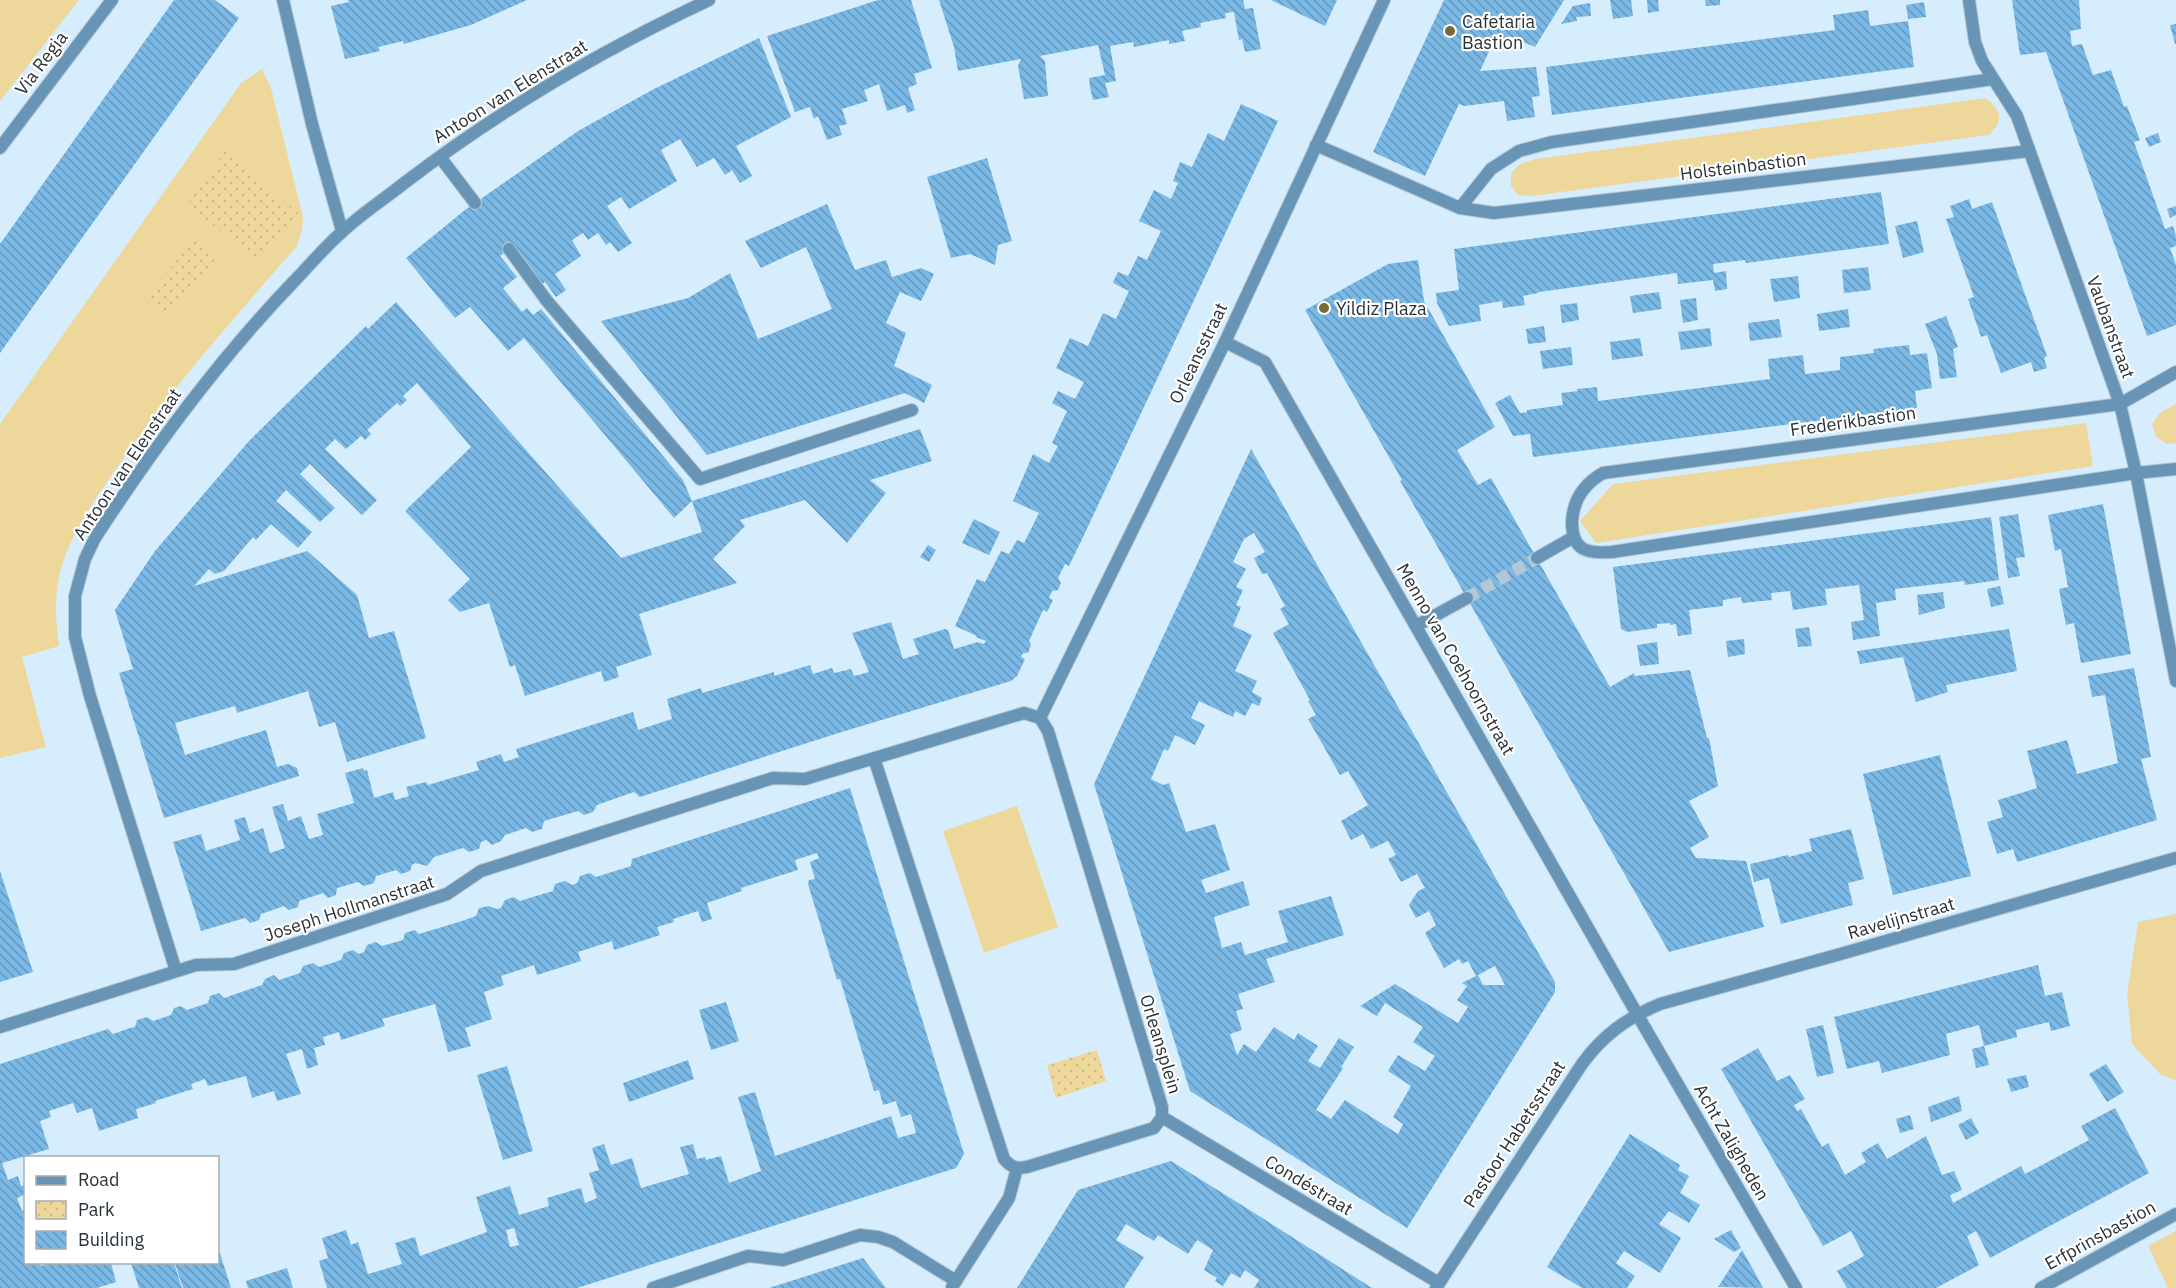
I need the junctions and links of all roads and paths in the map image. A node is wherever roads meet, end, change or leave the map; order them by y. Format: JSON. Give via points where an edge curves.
{"nodes":[{"id":1,"x":112,"y":0,"type":"edge"},
{"id":2,"x":283,"y":0,"type":"edge"},
{"id":3,"x":709,"y":0,"type":"edge"},
{"id":4,"x":1384,"y":0,"type":"edge"},
{"id":5,"x":1969,"y":0,"type":"edge"},
{"id":6,"x":1993,"y":79,"type":"junction"},
{"id":7,"x":1317,"y":145,"type":"junction"},
{"id":8,"x":0,"y":148,"type":"edge"},
{"id":9,"x":2029,"y":151,"type":"junction"},
{"id":10,"x":440,"y":156,"type":"junction"},
{"id":11,"x":475,"y":203,"type":"dead end"},
{"id":12,"x":1460,"y":208,"type":"junction"},
{"id":13,"x":342,"y":231,"type":"junction"},
{"id":14,"x":509,"y":249,"type":"dead end"},
{"id":15,"x":1224,"y":342,"type":"junction"},
{"id":16,"x":2176,"y":372,"type":"edge"},
{"id":17,"x":2120,"y":404,"type":"junction"},
{"id":18,"x":912,"y":410,"type":"dead end"},
{"id":19,"x":2176,"y":469,"type":"edge"},
{"id":20,"x":2136,"y":472,"type":"junction"},
{"id":21,"x":1572,"y":538,"type":"junction"},
{"id":22,"x":1537,"y":558,"type":"tunnel mouth"},
{"id":23,"x":1467,"y":598,"type":"tunnel mouth"},
{"id":24,"x":1416,"y":626,"type":"junction"},
{"id":25,"x":2176,"y":681,"type":"edge"},
{"id":26,"x":1040,"y":718,"type":"junction"},
{"id":27,"x":874,"y":758,"type":"junction"},
{"id":28,"x":2176,"y":858,"type":"edge"},
{"id":29,"x":176,"y":972,"type":"junction"},
{"id":30,"x":1637,"y":1014,"type":"junction"},
{"id":31,"x":0,"y":1027,"type":"edge"},
{"id":32,"x":1162,"y":1118,"type":"junction"},
{"id":33,"x":1017,"y":1168,"type":"junction"},
{"id":34,"x":2176,"y":1214,"type":"edge"},
{"id":35,"x":953,"y":1285,"type":"edge"},
{"id":36,"x":1437,"y":1286,"type":"edge"},
{"id":37,"x":653,"y":1288,"type":"edge"},
{"id":38,"x":1796,"y":1288,"type":"edge"},
{"id":39,"x":2041,"y":1288,"type":"edge"}],
"edges":[{"from":1,"to":8,"type":"street","name":"Via Regia"},
{"from":2,"to":13,"type":"street"},
{"from":3,"to":10,"type":"street","name":"Antoon van Elenstraat","via":[[576,68]]},
{"from":4,"to":7,"type":"street","name":"Orleansstraat"},
{"from":5,"to":6,"type":"street","name":"Vaubanstraat","via":[[1975,42]]},
{"from":6,"to":9,"type":"street","name":"Vaubanstraat","via":[[2017,116]]},
{"from":6,"to":12,"type":"street","via":[[1552,142],[1519,151],[1491,170]]},
{"from":7,"to":12,"type":"street","name":"Holsteinbastion"},
{"from":7,"to":15,"type":"street","name":"Orleansstraat"},
{"from":9,"to":12,"type":"street","name":"Holsteinbastion","via":[[1494,213]]},
{"from":9,"to":17,"type":"street","name":"Vaubanstraat"},
{"from":10,"to":11,"type":"street"},
{"from":10,"to":13,"type":"street","name":"Antoon van Elenstraat"},
{"from":13,"to":29,"type":"street","name":"Antoon van Elenstraat","via":[[252,326],[176,420],[95,538],[75,596],[75,637],[81,665]]},
{"from":14,"to":18,"type":"street","via":[[547,301],[700,479]]},
{"from":15,"to":24,"type":"street","name":"Menno van Coehoornstraat","via":[[1265,362]]},
{"from":15,"to":26,"type":"street","name":"Orleansstraat"},
{"from":16,"to":17,"type":"street","name":"Frederikbastion"},
{"from":17,"to":20,"type":"street","name":"Vaubanstraat"},
{"from":17,"to":21,"type":"street","name":"Frederikbastion","via":[[1603,473],[1585,486],[1577,498],[1572,513]]},
{"from":19,"to":20,"type":"street"},
{"from":20,"to":21,"type":"street","via":[[1612,552],[1588,551]]},
{"from":20,"to":25,"type":"street","name":"Vaubanstraat"},
{"from":21,"to":22,"type":"street"},
{"from":23,"to":24,"type":"street"},
{"from":24,"to":30,"type":"street","name":"Menno van Coehoornstraat"},
{"from":26,"to":27,"type":"street","via":[[1024,713]]},
{"from":26,"to":32,"type":"street","name":"Orleansplein","via":[[1048,731],[1162,1107]]},
{"from":27,"to":29,"type":"street","name":"Joseph Hollmanstraat","via":[[805,779],[773,778],[481,872],[447,894],[234,964],[196,965]]},
{"from":27,"to":33,"type":"street","via":[[1004,1159]]},
{"from":28,"to":30,"type":"street","name":"Ravelijnstraat","via":[[1660,1004]]},
{"from":29,"to":31,"type":"street","name":"Joseph Hollmanstraat"},
{"from":30,"to":36,"type":"street","name":"Pastoor Habetsstraat","via":[[1604,1037],[1581,1064]]},
{"from":30,"to":38,"type":"street","name":"Acht Zaligheden"},
{"from":32,"to":33,"type":"street","name":"Orleansplein","via":[[1154,1128]]},
{"from":32,"to":36,"type":"street","name":"Condéstraat"},
{"from":33,"to":35,"type":"street","via":[[1009,1198]]},
{"from":34,"to":39,"type":"street","name":"Erfprinsbastion"},
{"from":35,"to":37,"type":"street","via":[[893,1242],[860,1235],[783,1260],[748,1256]]}]}
